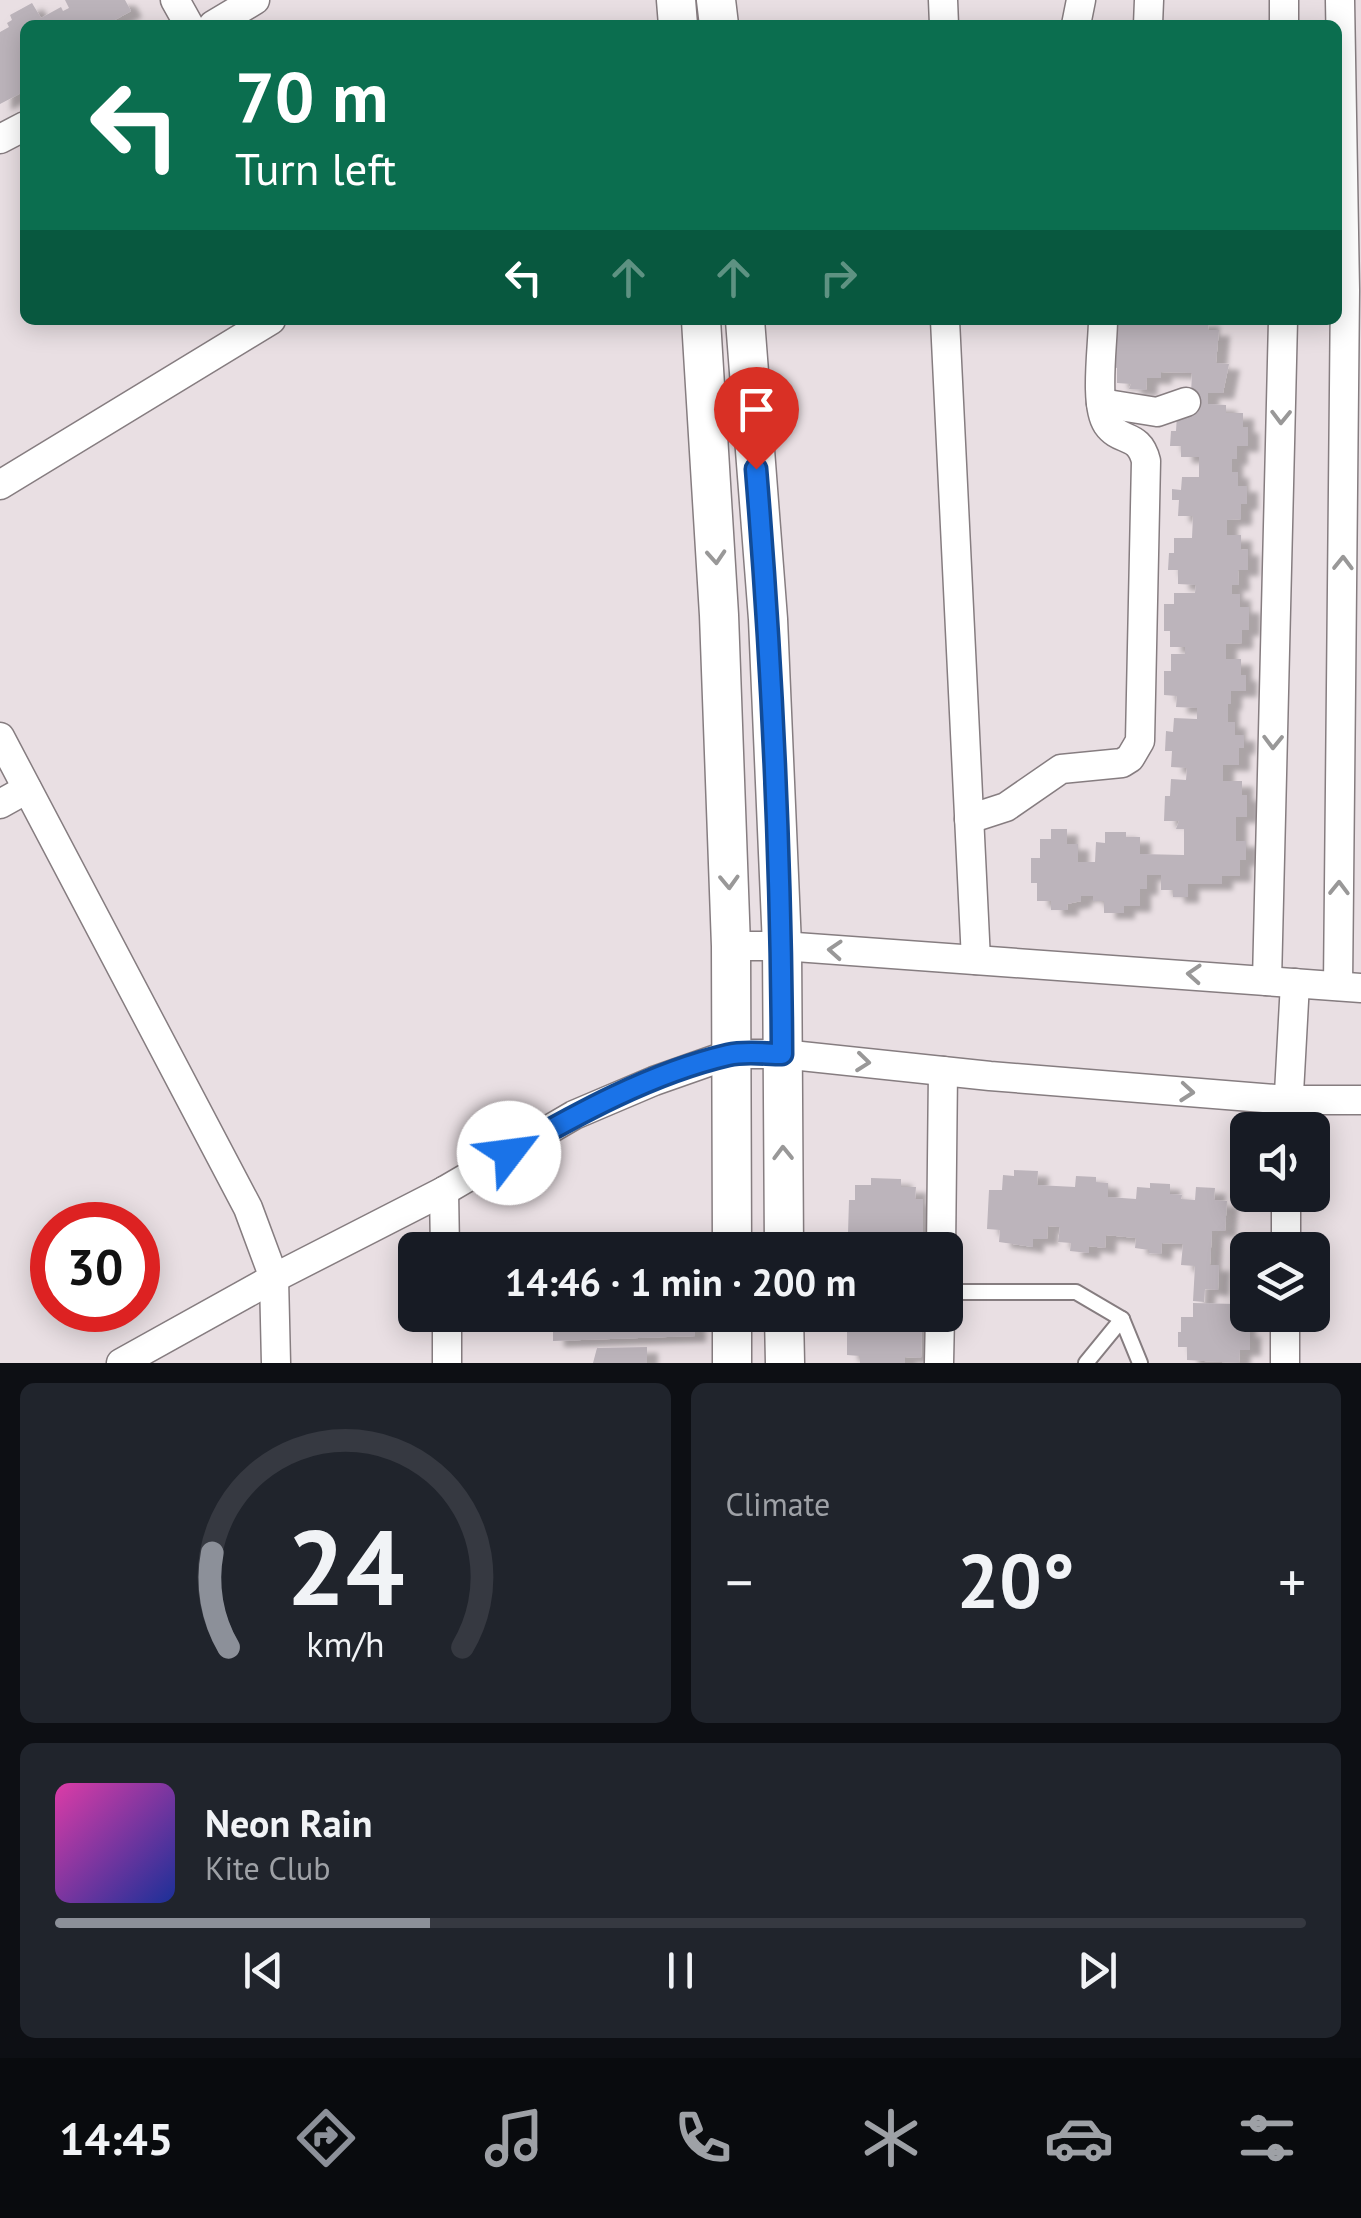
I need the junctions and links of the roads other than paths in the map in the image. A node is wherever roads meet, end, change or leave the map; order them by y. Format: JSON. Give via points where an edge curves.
{"nodes":[{"id":1,"x":255,"y":0,"type":"edge"},
{"id":2,"x":221,"y":20,"type":"edge"},
{"id":3,"x":1342,"y":45,"type":"edge"},
{"id":4,"x":1353,"y":291,"type":"edge"},
{"id":5,"x":263,"y":325,"type":"edge"},
{"id":6,"x":701,"y":325,"type":"edge"},
{"id":7,"x":745,"y":325,"type":"edge"},
{"id":8,"x":944,"y":325,"type":"edge"},
{"id":9,"x":1103,"y":325,"type":"edge"},
{"id":10,"x":1284,"y":325,"type":"edge"},
{"id":11,"x":1186,"y":402,"type":"dead end"},
{"id":12,"x":1101,"y":403,"type":"junction"},
{"id":13,"x":0,"y":485,"type":"edge"},
{"id":14,"x":0,"y":736,"type":"edge"},
{"id":15,"x":28,"y":789,"type":"junction"},
{"id":16,"x":0,"y":804,"type":"edge"},
{"id":17,"x":969,"y":819,"type":"junction"},
{"id":18,"x":732,"y":946,"type":"junction"},
{"id":19,"x":782,"y":946,"type":"junction"},
{"id":20,"x":976,"y":960,"type":"junction"},
{"id":21,"x":1267,"y":981,"type":"junction"},
{"id":22,"x":1296,"y":982,"type":"junction"},
{"id":23,"x":1350,"y":987,"type":"edge"},
{"id":24,"x":731,"y":1054,"type":"junction"},
{"id":25,"x":782,"y":1054,"type":"junction"},
{"id":26,"x":943,"y":1071,"type":"junction"},
{"id":27,"x":1288,"y":1100,"type":"junction"},
{"id":28,"x":1361,"y":1100,"type":"edge"},
{"id":29,"x":1288,"y":1112,"type":"edge"},
{"id":30,"x":444,"y":1191,"type":"junction"},
{"id":31,"x":445,"y":1232,"type":"edge"},
{"id":32,"x":732,"y":1232,"type":"edge"},
{"id":33,"x":784,"y":1232,"type":"edge"},
{"id":34,"x":941,"y":1232,"type":"edge"},
{"id":35,"x":274,"y":1278,"type":"junction"},
{"id":36,"x":963,"y":1292,"type":"edge"},
{"id":37,"x":1122,"y":1319,"type":"junction"},
{"id":38,"x":447,"y":1332,"type":"edge"},
{"id":39,"x":732,"y":1332,"type":"edge"},
{"id":40,"x":784,"y":1332,"type":"edge"},
{"id":41,"x":940,"y":1332,"type":"edge"},
{"id":42,"x":1285,"y":1332,"type":"edge"},
{"id":43,"x":121,"y":1363,"type":"edge"},
{"id":44,"x":276,"y":1363,"type":"edge"},
{"id":45,"x":447,"y":1363,"type":"edge"},
{"id":46,"x":732,"y":1363,"type":"edge"},
{"id":47,"x":785,"y":1363,"type":"edge"},
{"id":48,"x":939,"y":1363,"type":"edge"},
{"id":49,"x":1086,"y":1363,"type":"edge"},
{"id":50,"x":1140,"y":1363,"type":"edge"},
{"id":51,"x":1285,"y":1363,"type":"edge"}],
"edges":[{"from":1,"to":2,"type":"street"},
{"from":3,"to":4,"type":"street"},
{"from":23,"to":4,"type":"street","one_way":true},
{"from":5,"to":13,"type":"street"},
{"from":6,"to":18,"type":"main road","one_way":true},
{"from":7,"to":19,"type":"main road","via":[[768,619]]},
{"from":8,"to":17,"type":"street"},
{"from":9,"to":12,"type":"street"},
{"from":10,"to":21,"type":"street","one_way":true},
{"from":11,"to":12,"type":"street","via":[[1157,412]]},
{"from":12,"to":17,"type":"street","via":[[1108,426],[1135,441],[1146,461],[1140,741],[1122,762],[1061,770],[1006,807]]},
{"from":14,"to":15,"type":"street"},
{"from":15,"to":16,"type":"street"},
{"from":15,"to":35,"type":"street","via":[[231,1174]]},
{"from":17,"to":20,"type":"street"},
{"from":18,"to":19,"type":"street"},
{"from":18,"to":24,"type":"main road"},
{"from":20,"to":19,"type":"street","one_way":true},
{"from":19,"to":25,"type":"main road"},
{"from":21,"to":20,"type":"street","one_way":true},
{"from":21,"to":22,"type":"street"},
{"from":22,"to":23,"type":"street"},
{"from":22,"to":27,"type":"street"},
{"from":24,"to":25,"type":"street"},
{"from":24,"to":30,"type":"street","via":[[574,1115]]},
{"from":24,"to":32,"type":"main road"},
{"from":25,"to":26,"type":"street","one_way":true},
{"from":33,"to":25,"type":"main road","one_way":true},
{"from":26,"to":27,"type":"street","one_way":true},
{"from":26,"to":34,"type":"street"},
{"from":27,"to":28,"type":"street"},
{"from":27,"to":29,"type":"street"},
{"from":30,"to":31,"type":"street"},
{"from":30,"to":35,"type":"street"},
{"from":35,"to":43,"type":"street"},
{"from":35,"to":44,"type":"street"},
{"from":36,"to":37,"type":"lane","via":[[1076,1292]]},
{"from":37,"to":49,"type":"lane"},
{"from":37,"to":50,"type":"lane"},
{"from":38,"to":45,"type":"street"},
{"from":39,"to":46,"type":"main road"},
{"from":40,"to":47,"type":"main road"},
{"from":41,"to":48,"type":"street"},
{"from":42,"to":51,"type":"street"}]}
